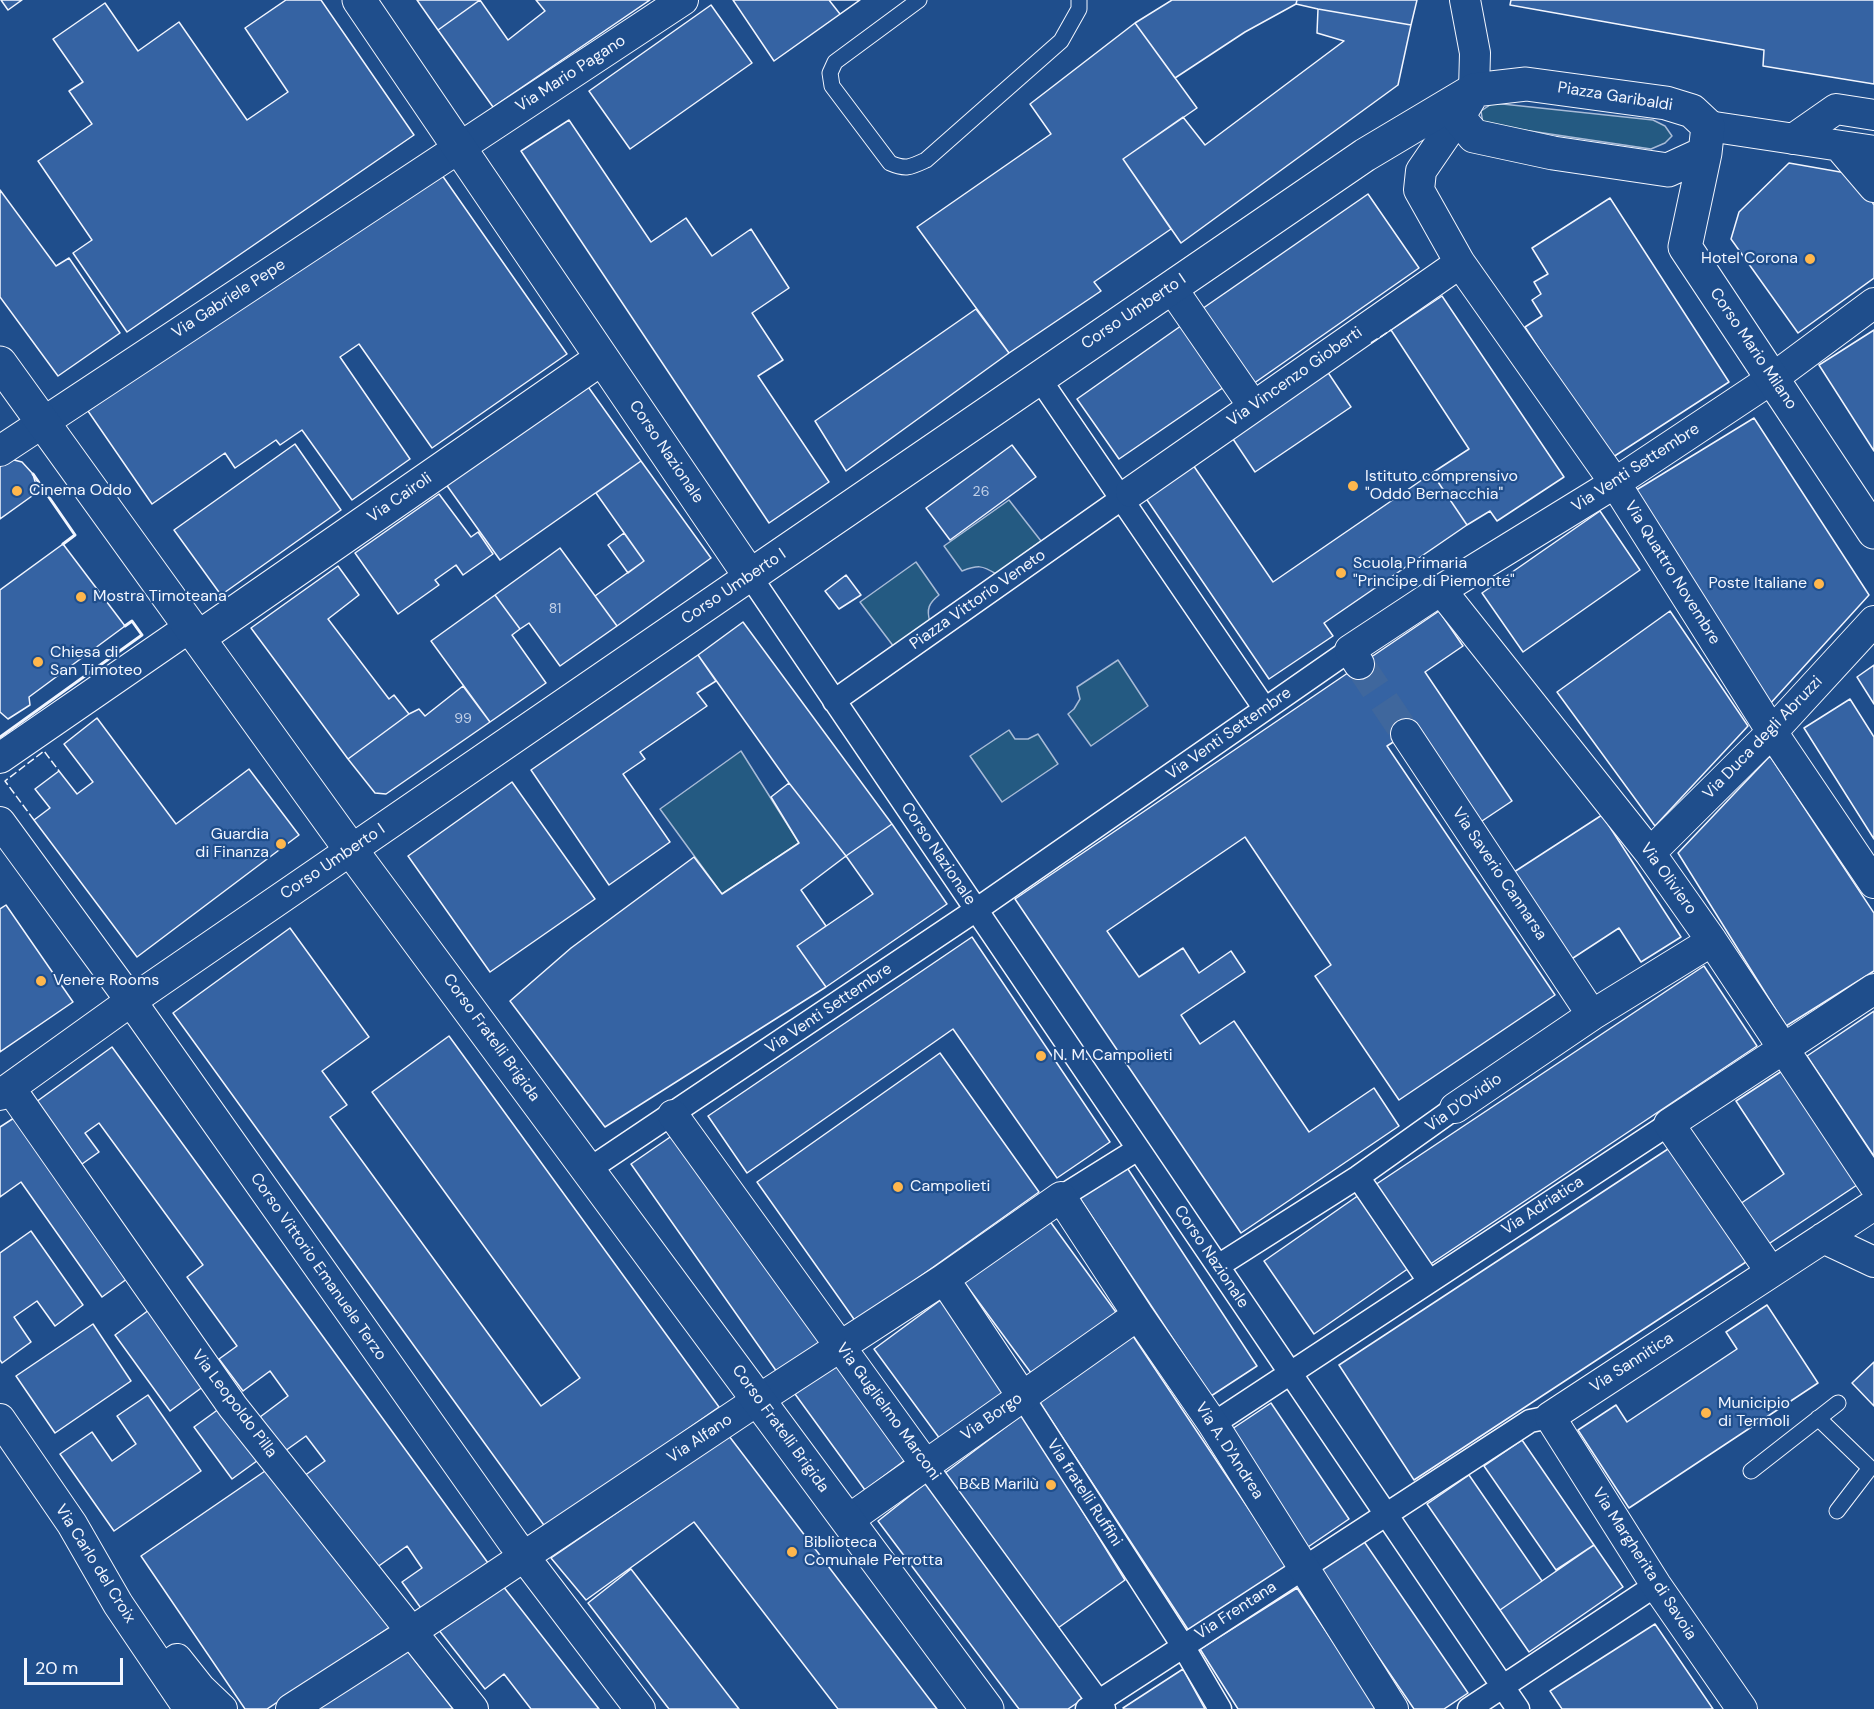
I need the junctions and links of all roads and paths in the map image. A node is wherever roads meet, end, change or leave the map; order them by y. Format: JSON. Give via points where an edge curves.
{"nodes":[{"id":1,"x":358,"y":0,"type":"edge"},
{"id":2,"x":683,"y":0,"type":"edge"},
{"id":3,"x":919,"y":0,"type":"edge"},
{"id":4,"x":1079,"y":0,"type":"edge"},
{"id":5,"x":1465,"y":0,"type":"edge"},
{"id":6,"x":1466,"y":103,"type":"junction"},
{"id":7,"x":1874,"y":115,"type":"edge"},
{"id":8,"x":1793,"y":139,"type":"junction"},
{"id":9,"x":1707,"y":140,"type":"junction"},
{"id":10,"x":1839,"y":146,"type":"junction"},
{"id":11,"x":459,"y":148,"type":"junction"},
{"id":12,"x":1874,"y":151,"type":"edge"},
{"id":13,"x":1874,"y":187,"type":"edge"},
{"id":14,"x":1460,"y":263,"type":"junction"},
{"id":15,"x":1171,"y":287,"type":"junction"},
{"id":16,"x":1874,"y":303,"type":"edge"},
{"id":17,"x":602,"y":358,"type":"junction"},
{"id":18,"x":0,"y":363,"type":"edge"},
{"id":19,"x":1040,"y":378,"type":"junction"},
{"id":20,"x":1773,"y":378,"type":"junction"},
{"id":21,"x":1252,"y":406,"type":"junction"},
{"id":22,"x":43,"y":422,"type":"junction"},
{"id":23,"x":0,"y":451,"type":"edge"},
{"id":24,"x":1615,"y":483,"type":"junction"},
{"id":25,"x":1126,"y":496,"type":"junction"},
{"id":26,"x":1874,"y":532,"type":"edge"},
{"id":27,"x":750,"y":576,"type":"junction"},
{"id":28,"x":1441,"y":590,"type":"junction"},
{"id":29,"x":1874,"y":621,"type":"edge"},
{"id":30,"x":194,"y":632,"type":"junction"},
{"id":31,"x":1355,"y":657,"type":"joint"},
{"id":32,"x":834,"y":701,"type":"junction"},
{"id":33,"x":1265,"y":709,"type":"junction"},
{"id":34,"x":1772,"y":732,"type":"junction"},
{"id":35,"x":1406,"y":734,"type":"tunnel mouth"},
{"id":36,"x":0,"y":758,"type":"edge"},
{"id":37,"x":0,"y":822,"type":"edge"},
{"id":38,"x":351,"y":850,"type":"junction"},
{"id":39,"x":1650,"y":853,"type":"junction"},
{"id":40,"x":1874,"y":883,"type":"edge"},
{"id":41,"x":976,"y":910,"type":"junction"},
{"id":42,"x":1712,"y":941,"type":"junction"},
{"id":43,"x":1874,"y":989,"type":"edge"},
{"id":44,"x":131,"y":1001,"type":"junction"},
{"id":45,"x":1592,"y":1015,"type":"junction"},
{"id":46,"x":1783,"y":1049,"type":"junction"},
{"id":47,"x":5,"y":1091,"type":"edge"},
{"id":48,"x":1455,"y":1108,"type":"joint"},
{"id":49,"x":673,"y":1115,"type":"junction"},
{"id":50,"x":1669,"y":1124,"type":"junction"},
{"id":51,"x":1138,"y":1149,"type":"junction"},
{"id":52,"x":588,"y":1170,"type":"junction"},
{"id":53,"x":1358,"y":1177,"type":"junction"},
{"id":54,"x":1874,"y":1185,"type":"edge"},
{"id":55,"x":1061,"y":1197,"type":"junction"},
{"id":56,"x":1874,"y":1204,"type":"edge"},
{"id":57,"x":1823,"y":1238,"type":"junction"},
{"id":58,"x":1874,"y":1262,"type":"edge"},
{"id":59,"x":1218,"y":1266,"type":"junction"},
{"id":60,"x":1771,"y":1272,"type":"junction"},
{"id":61,"x":944,"y":1279,"type":"junction"},
{"id":62,"x":1429,"y":1281,"type":"junction"},
{"id":63,"x":1138,"y":1315,"type":"junction"},
{"id":64,"x":841,"y":1346,"type":"junction"},
{"id":65,"x":1290,"y":1373,"type":"junction"},
{"id":66,"x":1022,"y":1396,"type":"junction"},
{"id":67,"x":758,"y":1400,"type":"junction"},
{"id":68,"x":1838,"y":1403,"type":"dead end"},
{"id":69,"x":1550,"y":1417,"type":"junction"},
{"id":70,"x":1818,"y":1418,"type":"junction"},
{"id":71,"x":0,"y":1419,"type":"edge"},
{"id":72,"x":1213,"y":1424,"type":"junction"},
{"id":73,"x":926,"y":1464,"type":"junction"},
{"id":74,"x":1751,"y":1472,"type":"dead end"},
{"id":75,"x":1837,"y":1510,"type":"dead end"},
{"id":76,"x":1386,"y":1514,"type":"junction"},
{"id":77,"x":848,"y":1521,"type":"junction"},
{"id":78,"x":72,"y":1524,"type":"junction"},
{"id":79,"x":524,"y":1557,"type":"junction"},
{"id":80,"x":1303,"y":1568,"type":"junction"},
{"id":81,"x":1656,"y":1585,"type":"junction"},
{"id":82,"x":411,"y":1632,"type":"junction"},
{"id":83,"x":1183,"y":1646,"type":"junction"},
{"id":84,"x":1503,"y":1687,"type":"junction"},
{"id":85,"x":1096,"y":1706,"type":"edge"},
{"id":86,"x":189,"y":1709,"type":"edge"},
{"id":87,"x":222,"y":1709,"type":"edge"},
{"id":88,"x":291,"y":1709,"type":"edge"},
{"id":89,"x":474,"y":1709,"type":"edge"},
{"id":90,"x":640,"y":1709,"type":"edge"},
{"id":91,"x":987,"y":1709,"type":"edge"},
{"id":92,"x":1220,"y":1709,"type":"edge"},
{"id":93,"x":1393,"y":1709,"type":"edge"},
{"id":94,"x":1469,"y":1709,"type":"edge"},
{"id":95,"x":1518,"y":1709,"type":"edge"},
{"id":96,"x":1741,"y":1709,"type":"edge"}],
"edges":[{"from":1,"to":11,"type":"street","name":"Corso Nazionale"},
{"from":2,"to":11,"type":"street","name":"Via Mario Pagano"},
{"from":3,"to":4,"type":"lane","via":[[835,62],[830,73],[832,86],[890,164],[900,167],[926,160],[1061,41],[1079,9]]},
{"from":5,"to":6,"type":"street","via":[[1475,53]]},
{"from":6,"to":9,"type":"street","name":"Piazza Garibaldi","via":[[1526,84],[1666,103],[1692,111]]},
{"from":6,"to":9,"type":"street","via":[[1474,136],[1553,153],[1668,170]]},
{"from":6,"to":14,"type":"street","name":"Via Quattro Novembre","via":[[1421,171],[1419,190]]},
{"from":6,"to":15,"type":"street","name":"Corso Umberto I","via":[[1365,155]]},
{"from":7,"to":8,"type":"street","via":[[1836,109]]},
{"from":8,"to":9,"type":"street"},
{"from":8,"to":10,"type":"street"},
{"from":9,"to":20,"type":"street","name":"Corso Mario Milano","via":[[1685,247]]},
{"from":10,"to":12,"type":"street"},
{"from":10,"to":13,"type":"street"},
{"from":11,"to":17,"type":"street","name":"Corso Nazionale"},
{"from":11,"to":22,"type":"street","name":"Via Gabriele Pepe"},
{"from":14,"to":21,"type":"street","name":"Via Vincenzo Gioberti"},
{"from":14,"to":24,"type":"street","name":"Via Quattro Novembre"},
{"from":15,"to":19,"type":"street","name":"Corso Umberto I"},
{"from":15,"to":21,"type":"street"},
{"from":16,"to":20,"type":"street","name":"Via Venti Settembre"},
{"from":17,"to":27,"type":"street","name":"Corso Nazionale"},
{"from":17,"to":30,"type":"street","name":"Via Cairoli"},
{"from":18,"to":22,"type":"street","name":"Corso Fratelli Brigida"},
{"from":19,"to":25,"type":"street"},
{"from":19,"to":27,"type":"street","name":"Corso Umberto I"},
{"from":20,"to":24,"type":"street","name":"Via Venti Settembre"},
{"from":20,"to":26,"type":"street","name":"Corso Mario Milano"},
{"from":21,"to":25,"type":"street","name":"Via Vincenzo Gioberti"},
{"from":22,"to":23,"type":"street","name":"Via Gabriele Pepe"},
{"from":22,"to":30,"type":"street","name":"Corso Fratelli Brigida"},
{"from":24,"to":28,"type":"street","name":"Via Venti Settembre"},
{"from":24,"to":34,"type":"street","name":"Via Quattro Novembre"},
{"from":25,"to":32,"type":"street","name":"Piazza Vittorio Veneto"},
{"from":25,"to":33,"type":"street"},
{"from":27,"to":32,"type":"street","name":"Corso Nazionale"},
{"from":27,"to":38,"type":"street","name":"Corso Umberto I"},
{"from":28,"to":31,"type":"street","name":"Via Venti Settembre"},
{"from":28,"to":39,"type":"street","name":"Via Oliviero"},
{"from":29,"to":34,"type":"street","name":"Via Duca degli Abruzzi"},
{"from":30,"to":36,"type":"street","name":"Via Cairoli"},
{"from":30,"to":38,"type":"street","name":"Corso Fratelli Brigida"},
{"from":31,"to":33,"type":"street","name":"Via Venti Settembre"},
{"from":32,"to":41,"type":"street","name":"Corso Nazionale"},
{"from":33,"to":41,"type":"street","name":"Via Venti Settembre"},
{"from":34,"to":39,"type":"street","name":"Via Duca degli Abruzzi"},
{"from":34,"to":40,"type":"street","name":"Via Quattro Novembre"},
{"from":35,"to":45,"type":"street","name":"Via Saverio Cannarsa"},
{"from":37,"to":44,"type":"street","name":"Corso Vittorio Emanuele Terzo"},
{"from":38,"to":44,"type":"street","name":"Corso Umberto I"},
{"from":38,"to":52,"type":"street","name":"Corso Fratelli Brigida"},
{"from":39,"to":42,"type":"street","name":"Via Oliviero"},
{"from":41,"to":49,"type":"street","name":"Via Venti Settembre"},
{"from":41,"to":51,"type":"street","name":"Corso Nazionale"},
{"from":42,"to":45,"type":"street","name":"Via D'Ovidio"},
{"from":42,"to":46,"type":"street","name":"Via Oliviero"},
{"from":43,"to":46,"type":"street","name":"Via Adriatica"},
{"from":44,"to":47,"type":"street","name":"Corso Umberto I"},
{"from":44,"to":79,"type":"street","name":"Corso Vittorio Emanuele Terzo"},
{"from":45,"to":48,"type":"street","name":"Via D'Ovidio"},
{"from":46,"to":50,"type":"street","name":"Via Adriatica"},
{"from":46,"to":54,"type":"street","name":"Via Oliviero"},
{"from":47,"to":82,"type":"street","name":"Via Leopoldo Pilla","via":[[233,1407]]},
{"from":48,"to":53,"type":"street","name":"Via D'Ovidio"},
{"from":49,"to":52,"type":"street","name":"Via Venti Settembre"},
{"from":49,"to":64,"type":"street","name":"Via Guglielmo Marconi"},
{"from":50,"to":60,"type":"street"},
{"from":50,"to":62,"type":"street","name":"Via Adriatica"},
{"from":51,"to":55,"type":"street","name":"Via Alfano"},
{"from":51,"to":59,"type":"street","name":"Corso Nazionale"},
{"from":52,"to":67,"type":"street","name":"Corso Fratelli Brigida"},
{"from":53,"to":59,"type":"street","name":"Via D'Ovidio"},
{"from":53,"to":62,"type":"street"},
{"from":55,"to":61,"type":"street","name":"Via Alfano"},
{"from":55,"to":63,"type":"street","name":"Via A. D'Andrea"},
{"from":56,"to":57,"type":"street","name":"Via Sannitica"},
{"from":57,"to":58,"type":"street"},
{"from":57,"to":60,"type":"street","name":"Via Sannitica"},
{"from":59,"to":65,"type":"street","name":"Corso Nazionale"},
{"from":60,"to":69,"type":"street","name":"Via Sannitica"},
{"from":61,"to":64,"type":"street","name":"Via Alfano"},
{"from":61,"to":66,"type":"street","name":"Via fratelli Ruffini"},
{"from":62,"to":65,"type":"street","name":"Via Adriatica"},
{"from":63,"to":66,"type":"street","name":"Via Borgo"},
{"from":63,"to":72,"type":"street","name":"Via A. D'Andrea"},
{"from":64,"to":67,"type":"street","name":"Via Alfano"},
{"from":64,"to":73,"type":"street","name":"Via Guglielmo Marconi"},
{"from":65,"to":72,"type":"street","name":"Via Adriatica"},
{"from":65,"to":76,"type":"street","name":"Corso Nazionale"},
{"from":66,"to":73,"type":"street","name":"Via Borgo"},
{"from":66,"to":83,"type":"street","name":"Via fratelli Ruffini"},
{"from":67,"to":77,"type":"street","name":"Corso Fratelli Brigida"},
{"from":67,"to":79,"type":"street","name":"Via Alfano"},
{"from":68,"to":70,"type":"lane"},
{"from":69,"to":76,"type":"street","name":"Via Sannitica","via":[[1530,1421]]},
{"from":69,"to":81,"type":"street","name":"Via Margherita di Savoia"},
{"from":70,"to":74,"type":"lane"},
{"from":70,"to":75,"type":"lane","via":[[1870,1468]]},
{"from":71,"to":78,"type":"street","name":"Via Carlo del Croix"},
{"from":72,"to":80,"type":"street","name":"Via A. D'Andrea"},
{"from":73,"to":77,"type":"street","name":"Via Borgo"},
{"from":73,"to":85,"type":"street","name":"Via Guglielmo Marconi"},
{"from":76,"to":80,"type":"street","name":"Via Frentana"},
{"from":76,"to":84,"type":"street","name":"Corso Nazionale"},
{"from":77,"to":91,"type":"street","name":"Corso Fratelli Brigida"},
{"from":78,"to":86,"type":"street","name":"Via Carlo del Croix","via":[[118,1604]]},
{"from":78,"to":87,"type":"street","via":[[200,1688]]},
{"from":79,"to":82,"type":"street","name":"Via Alfano"},
{"from":79,"to":90,"type":"street","name":"Corso Vittorio Emanuele Terzo"},
{"from":80,"to":83,"type":"street","name":"Via Frentana"},
{"from":80,"to":93,"type":"street","name":"Via A. D'Andrea"},
{"from":81,"to":84,"type":"street"},
{"from":81,"to":96,"type":"street","name":"Via Margherita di Savoia"},
{"from":82,"to":88,"type":"street","name":"Via Alfano"},
{"from":82,"to":89,"type":"street","name":"Via Leopoldo Pilla"},
{"from":83,"to":85,"type":"street","name":"Via Frentana"},
{"from":83,"to":92,"type":"street","name":"Via fratelli Ruffini"},
{"from":84,"to":94,"type":"street"},
{"from":84,"to":95,"type":"street","name":"Corso Nazionale"}]}
